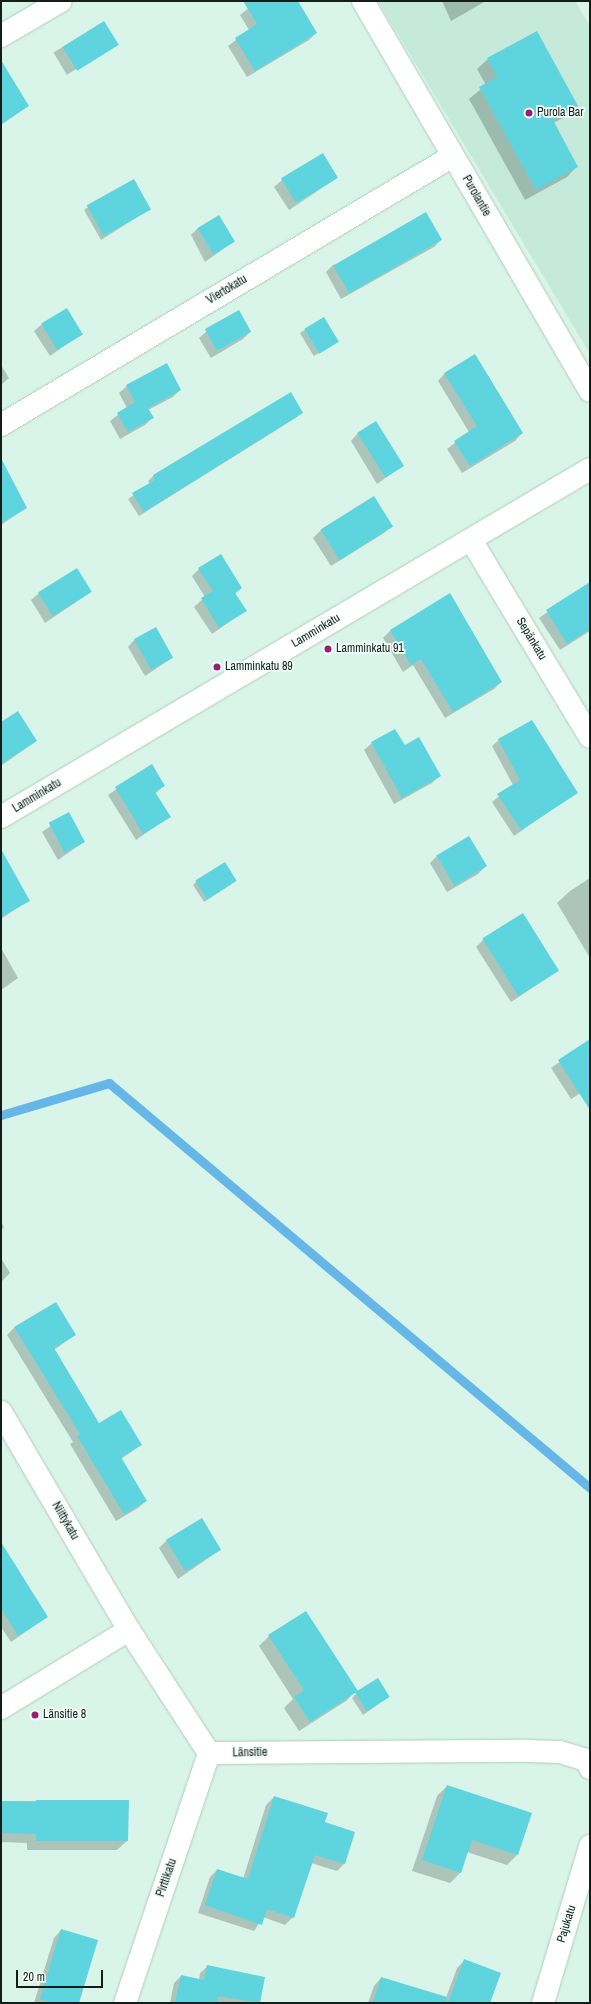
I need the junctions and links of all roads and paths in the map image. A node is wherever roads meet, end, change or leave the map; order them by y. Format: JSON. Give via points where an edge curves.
{"nodes":[{"id":1,"x":61,"y":1,"type":"edge"},
{"id":2,"x":363,"y":1,"type":"edge"},
{"id":3,"x":1,"y":36,"type":"edge"},
{"id":4,"x":453,"y":156,"type":"junction"},
{"id":5,"x":590,"y":390,"type":"edge"},
{"id":6,"x":1,"y":425,"type":"edge"},
{"id":7,"x":590,"y":469,"type":"edge"},
{"id":8,"x":471,"y":540,"type":"junction"},
{"id":9,"x":590,"y":737,"type":"edge"},
{"id":10,"x":1,"y":817,"type":"edge"},
{"id":11,"x":1,"y":1412,"type":"edge"},
{"id":12,"x":129,"y":1630,"type":"junction"},
{"id":13,"x":1,"y":1708,"type":"edge"},
{"id":14,"x":209,"y":1753,"type":"junction"},
{"id":15,"x":588,"y":1764,"type":"edge"},
{"id":16,"x":590,"y":1846,"type":"edge"},
{"id":17,"x":125,"y":2003,"type":"edge"},
{"id":18,"x":543,"y":2003,"type":"edge"}],
"edges":[{"from":1,"to":3,"type":"street"},
{"from":2,"to":4,"type":"street","name":"Purolantie"},
{"from":4,"to":5,"type":"street","name":"Purolantie"},
{"from":4,"to":6,"type":"street","name":"Viertokatu"},
{"from":7,"to":8,"type":"street","name":"Lamminkatu"},
{"from":8,"to":9,"type":"street","name":"Sepänkatu"},
{"from":8,"to":10,"type":"street","name":"Lamminkatu"},
{"from":11,"to":12,"type":"street","name":"Niittykatu"},
{"from":12,"to":13,"type":"street"},
{"from":12,"to":14,"type":"street"},
{"from":14,"to":15,"type":"street","name":"Länsitie","via":[[528,1751],[560,1752]]},
{"from":14,"to":17,"type":"street","name":"Pirttikatu"},
{"from":16,"to":18,"type":"street","name":"Pajukatu"}]}
